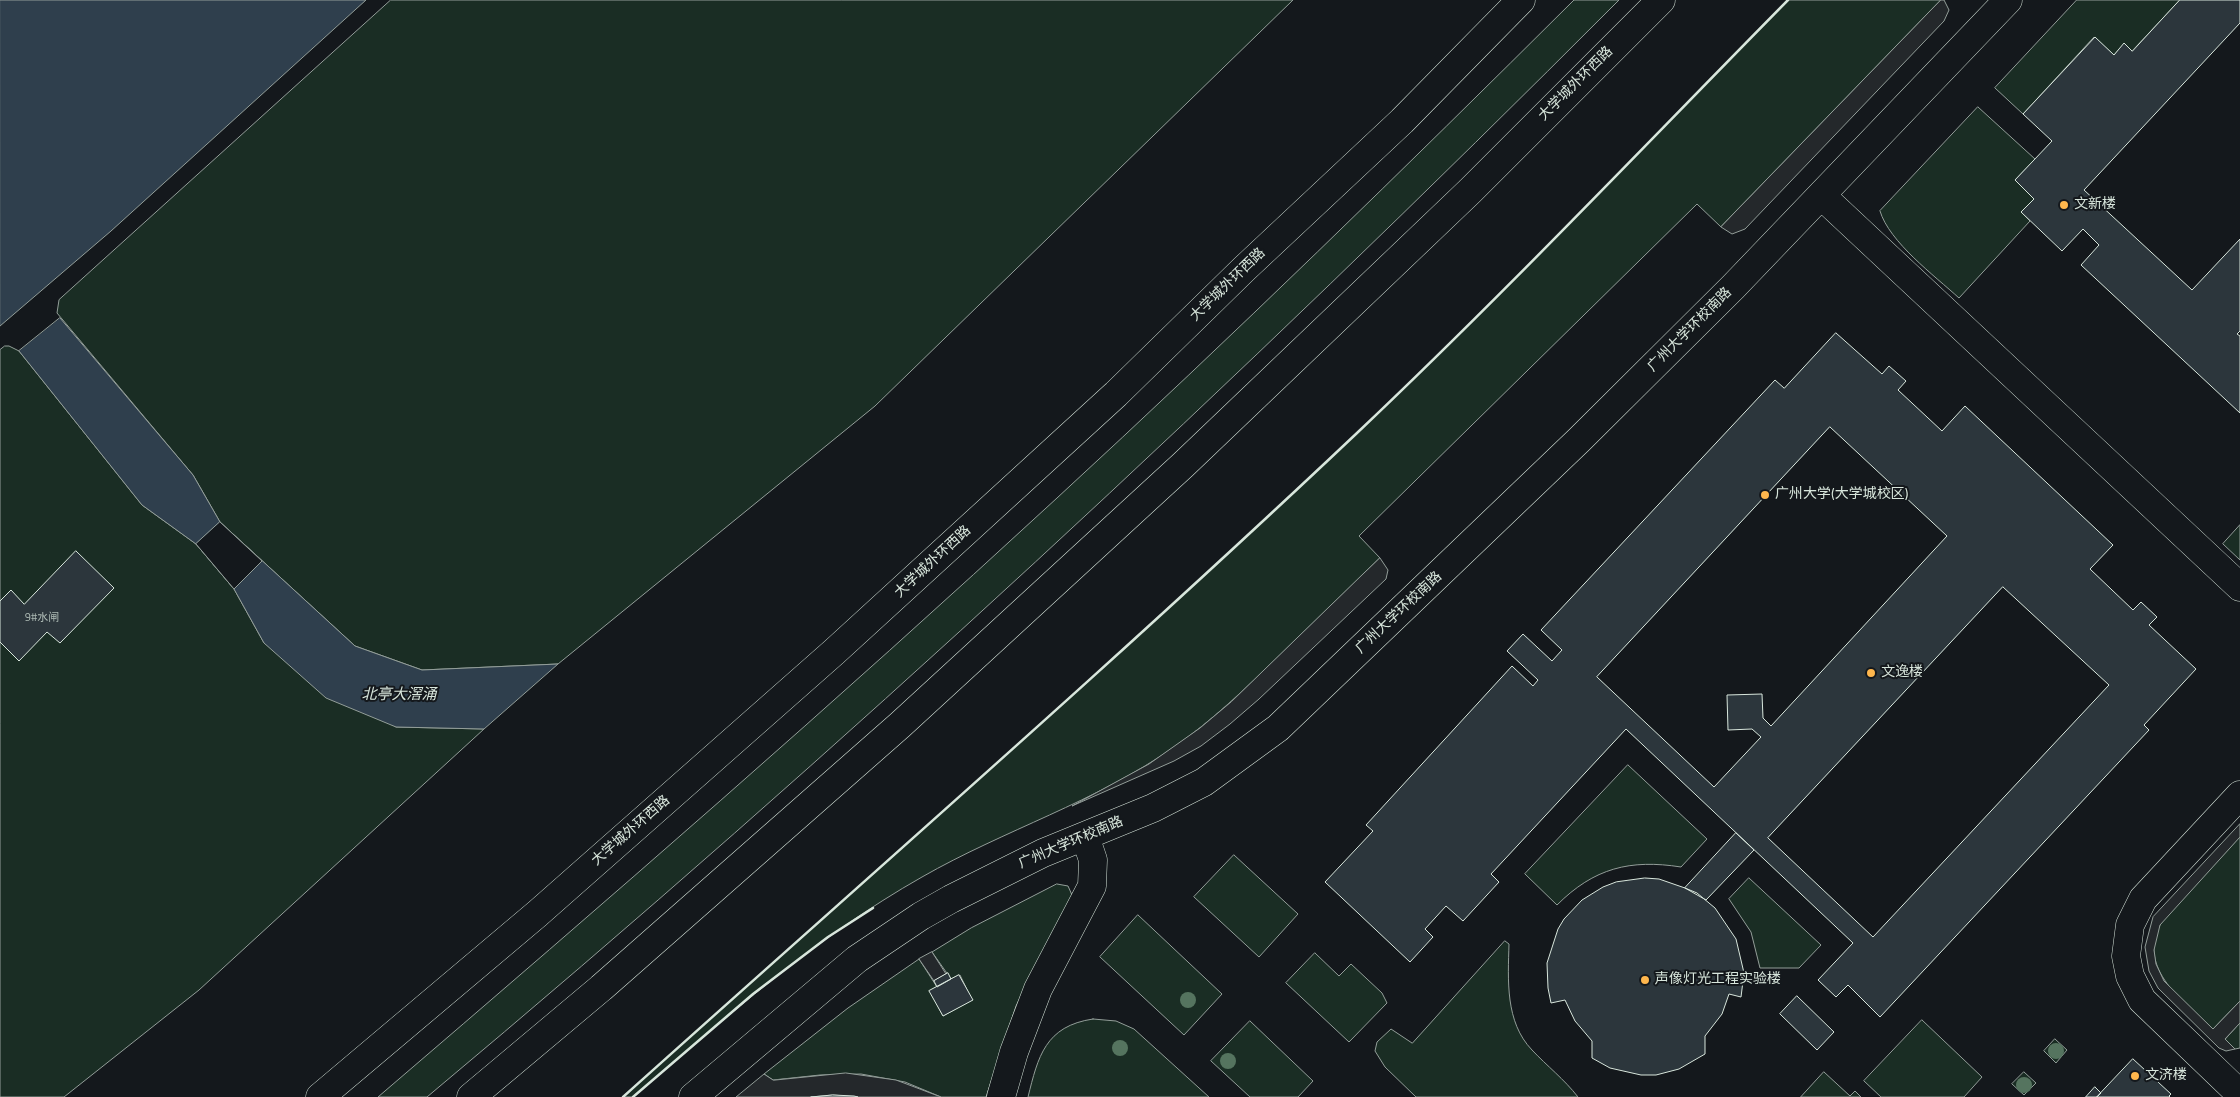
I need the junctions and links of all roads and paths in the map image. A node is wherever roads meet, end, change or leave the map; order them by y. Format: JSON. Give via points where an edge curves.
{"nodes":[{"id":1,"x":1521,"y":0,"type":"edge"},
{"id":2,"x":1660,"y":0,"type":"edge"},
{"id":3,"x":2008,"y":0,"type":"edge"},
{"id":4,"x":1822,"y":196,"type":"junction"},
{"id":5,"x":2240,"y":586,"type":"edge"},
{"id":6,"x":2240,"y":795,"type":"edge"},
{"id":7,"x":1085,"y":836,"type":"junction"},
{"id":8,"x":2240,"y":1094,"type":"edge"},
{"id":9,"x":320,"y":1097,"type":"edge"},
{"id":10,"x":472,"y":1097,"type":"edge"},
{"id":11,"x":693,"y":1097,"type":"edge"},
{"id":12,"x":1001,"y":1097,"type":"edge"}],
"edges":[{"from":1,"to":9,"type":"main road","name":"大学城外环西路","via":[[1402,120],[1116,394],[841,646],[537,914]]},
{"from":2,"to":10,"type":"main road","name":"大学城外环西路","via":[[1470,191],[1183,465],[900,725]]},
{"from":3,"to":4,"type":"main road","name":"广州大学环校南路"},
{"from":4,"to":5,"type":"main road"},
{"from":4,"to":7,"type":"main road","name":"广州大学环校南路","via":[[1579,440],[1278,728],[1204,782],[1153,808]]},
{"from":6,"to":8,"type":"main road","via":[[2144,899],[2130,925],[2126,956],[2130,976],[2142,1000]]},
{"from":7,"to":11,"type":"main road","name":"广州大学环校南路","via":[[951,899],[896,932],[813,994]]},
{"from":7,"to":12,"type":"main road","via":[[1092,860],[1092,886],[1038,989]]}]}
